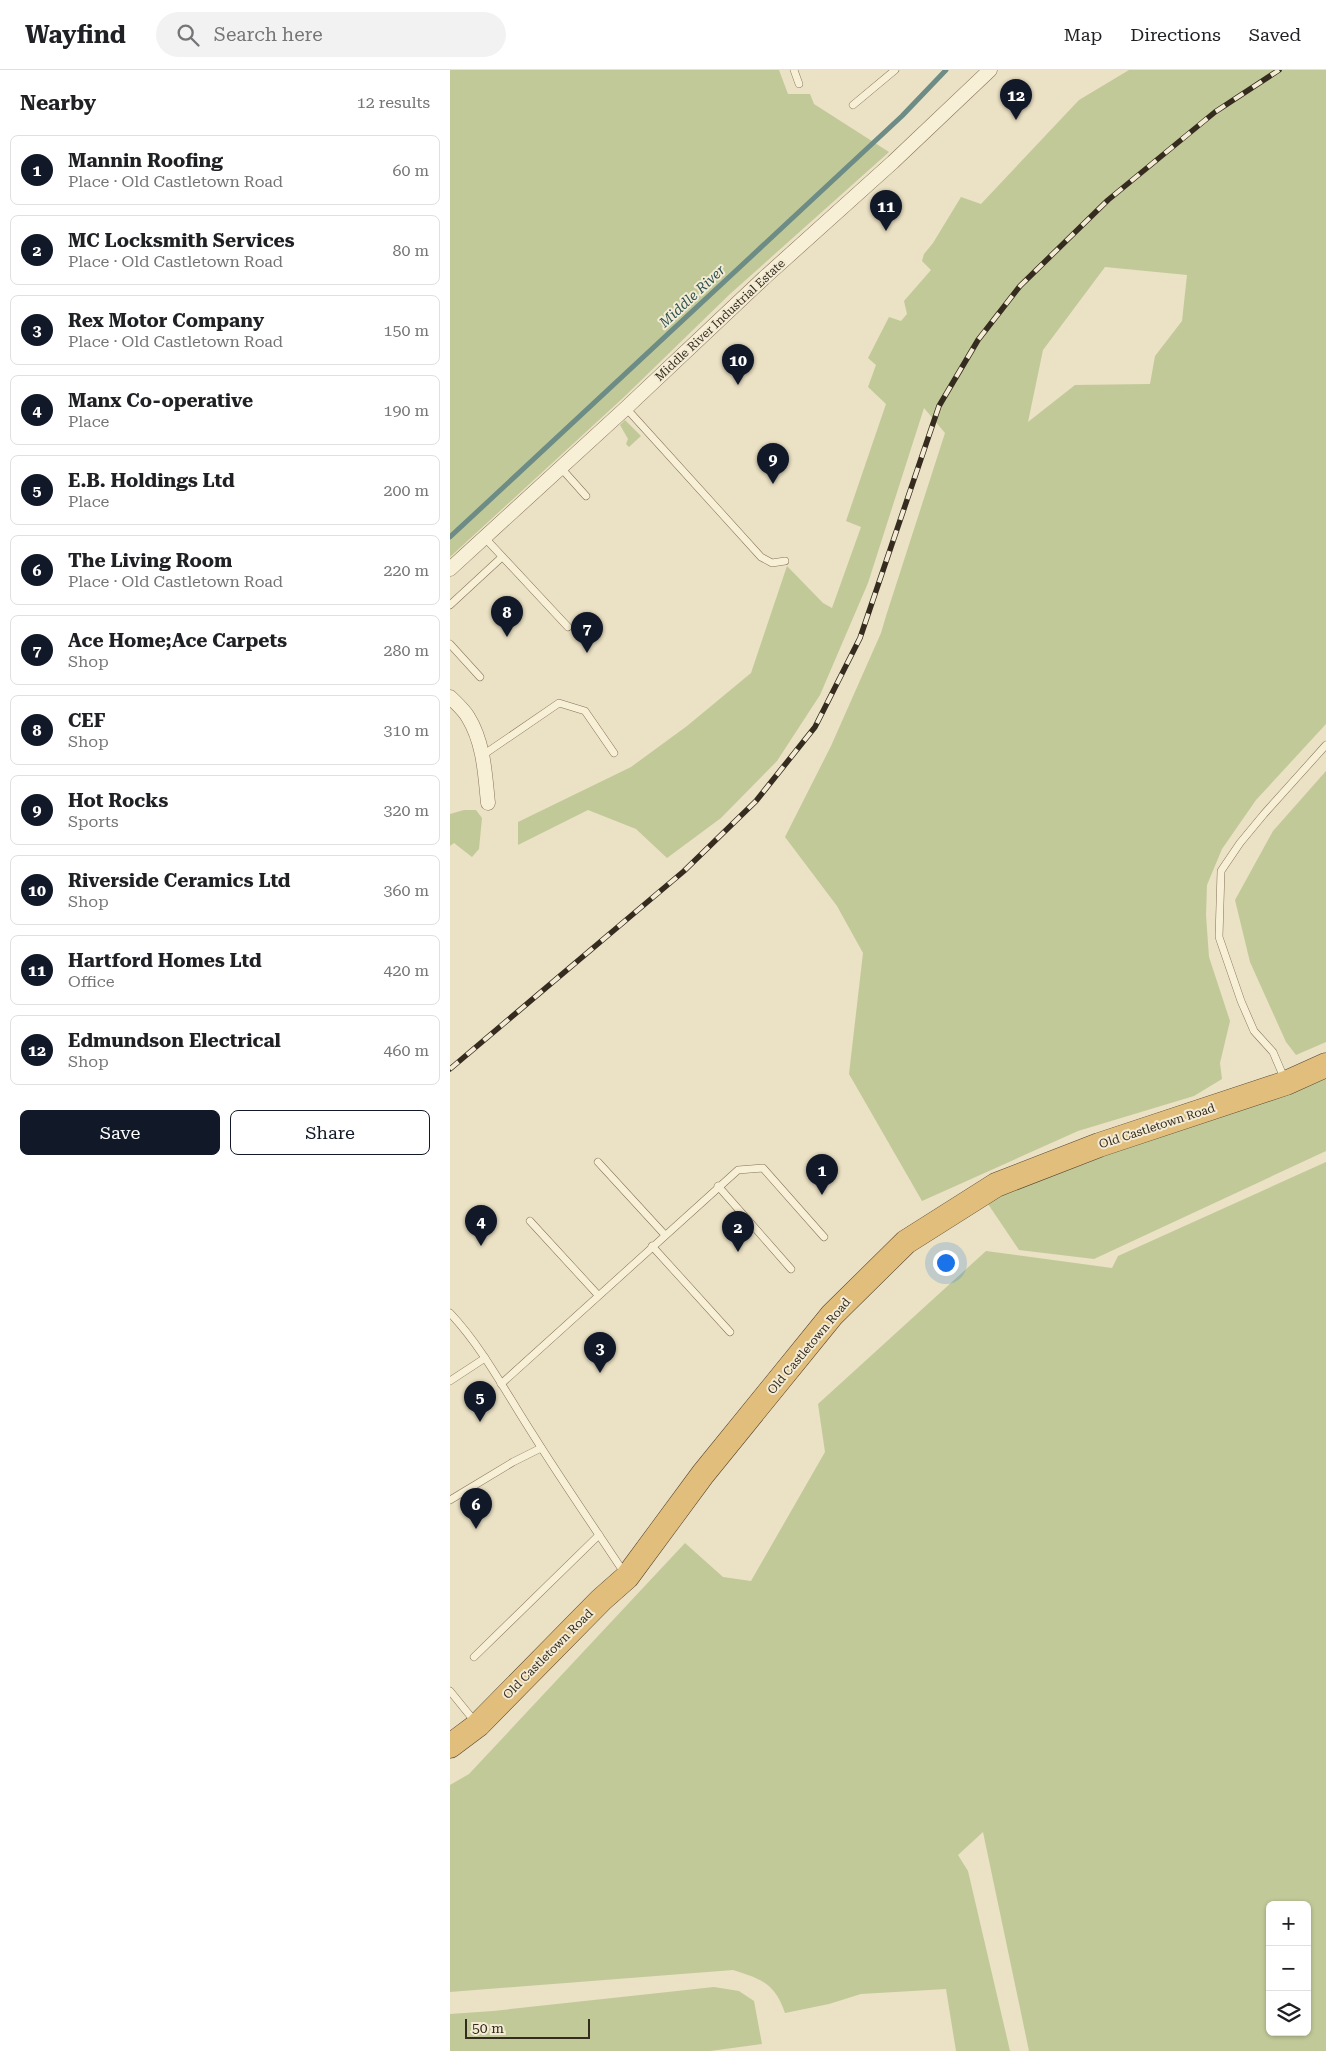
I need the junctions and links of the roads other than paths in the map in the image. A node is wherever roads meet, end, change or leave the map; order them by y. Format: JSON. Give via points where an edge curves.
{"nodes":[{"id":1,"x":794,"y":70,"type":"edge"},
{"id":2,"x":895,"y":70,"type":"edge"},
{"id":3,"x":990,"y":70,"type":"edge"},
{"id":4,"x":800,"y":84,"type":"dead end"},
{"id":5,"x":853,"y":105,"type":"dead end"},
{"id":6,"x":626,"y":408,"type":"junction"},
{"id":7,"x":561,"y":468,"type":"junction"},
{"id":8,"x":586,"y":496,"type":"dead end"},
{"id":9,"x":485,"y":538,"type":"junction"},
{"id":10,"x":502,"y":557,"type":"junction"},
{"id":11,"x":785,"y":561,"type":"dead end"},
{"id":12,"x":450,"y":569,"type":"edge"},
{"id":13,"x":450,"y":605,"type":"edge"},
{"id":14,"x":568,"y":627,"type":"dead end"},
{"id":15,"x":450,"y":644,"type":"edge"},
{"id":16,"x":480,"y":677,"type":"dead end"},
{"id":17,"x":450,"y":697,"type":"edge"},
{"id":18,"x":1326,"y":745,"type":"edge"},
{"id":19,"x":614,"y":753,"type":"dead end"},
{"id":20,"x":483,"y":755,"type":"junction"},
{"id":21,"x":488,"y":803,"type":"dead end"},
{"id":22,"x":1326,"y":1065,"type":"edge"},
{"id":23,"x":1286,"y":1083,"type":"junction"},
{"id":24,"x":598,"y":1162,"type":"dead end"},
{"id":25,"x":718,"y":1186,"type":"junction"},
{"id":26,"x":530,"y":1221,"type":"dead end"},
{"id":27,"x":665,"y":1235,"type":"junction"},
{"id":28,"x":824,"y":1237,"type":"dead end"},
{"id":29,"x":652,"y":1246,"type":"junction"},
{"id":30,"x":791,"y":1269,"type":"dead end"},
{"id":31,"x":598,"y":1295,"type":"junction"},
{"id":32,"x":450,"y":1313,"type":"edge"},
{"id":33,"x":730,"y":1332,"type":"dead end"},
{"id":34,"x":485,"y":1358,"type":"junction"},
{"id":35,"x":450,"y":1381,"type":"edge"},
{"id":36,"x":501,"y":1384,"type":"junction"},
{"id":37,"x":541,"y":1448,"type":"junction"},
{"id":38,"x":450,"y":1500,"type":"edge"},
{"id":39,"x":599,"y":1535,"type":"junction"},
{"id":40,"x":627,"y":1577,"type":"junction"},
{"id":41,"x":474,"y":1657,"type":"dead end"},
{"id":42,"x":450,"y":1691,"type":"edge"},
{"id":43,"x":478,"y":1725,"type":"junction"},
{"id":44,"x":450,"y":1746,"type":"edge"}],
"edges":[{"from":1,"to":4,"type":"lane"},
{"from":2,"to":5,"type":"lane"},
{"from":3,"to":6,"type":"street","name":"Middle River Industrial Estate"},
{"from":6,"to":7,"type":"street","name":"Middle River Industrial Estate"},
{"from":6,"to":11,"type":"lane","via":[[761,556],[772,563]]},
{"from":7,"to":8,"type":"lane"},
{"from":7,"to":9,"type":"street","name":"Middle River Industrial Estate"},
{"from":9,"to":10,"type":"lane"},
{"from":9,"to":12,"type":"street","name":"Middle River Industrial Estate"},
{"from":10,"to":13,"type":"lane"},
{"from":10,"to":14,"type":"lane"},
{"from":15,"to":16,"type":"lane"},
{"from":17,"to":20,"type":"street","via":[[468,716]]},
{"from":18,"to":23,"type":"lane","via":[[1264,814],[1220,871],[1219,937],[1254,1031],[1273,1052]]},
{"from":19,"to":20,"type":"lane","via":[[585,711],[559,703]]},
{"from":20,"to":21,"type":"street"},
{"from":22,"to":23,"type":"highway","name":"Old Castletown Road"},
{"from":23,"to":40,"type":"highway","name":"Old Castletown Road","via":[[1099,1145],[996,1185],[906,1242],[832,1315],[704,1474]]},
{"from":24,"to":27,"type":"lane"},
{"from":25,"to":27,"type":"lane"},
{"from":25,"to":28,"type":"lane","via":[[738,1170],[762,1168]]},
{"from":25,"to":30,"type":"lane"},
{"from":26,"to":31,"type":"lane"},
{"from":27,"to":29,"type":"lane"},
{"from":29,"to":31,"type":"lane"},
{"from":29,"to":33,"type":"lane"},
{"from":31,"to":36,"type":"lane"},
{"from":32,"to":34,"type":"lane"},
{"from":34,"to":35,"type":"lane"},
{"from":34,"to":36,"type":"lane"},
{"from":36,"to":37,"type":"lane"},
{"from":37,"to":38,"type":"lane"},
{"from":37,"to":39,"type":"lane"},
{"from":39,"to":40,"type":"lane"},
{"from":39,"to":41,"type":"lane"},
{"from":40,"to":43,"type":"highway","name":"Old Castletown Road"},
{"from":42,"to":43,"type":"lane"},
{"from":43,"to":44,"type":"highway","name":"Old Castletown Road"}]}
